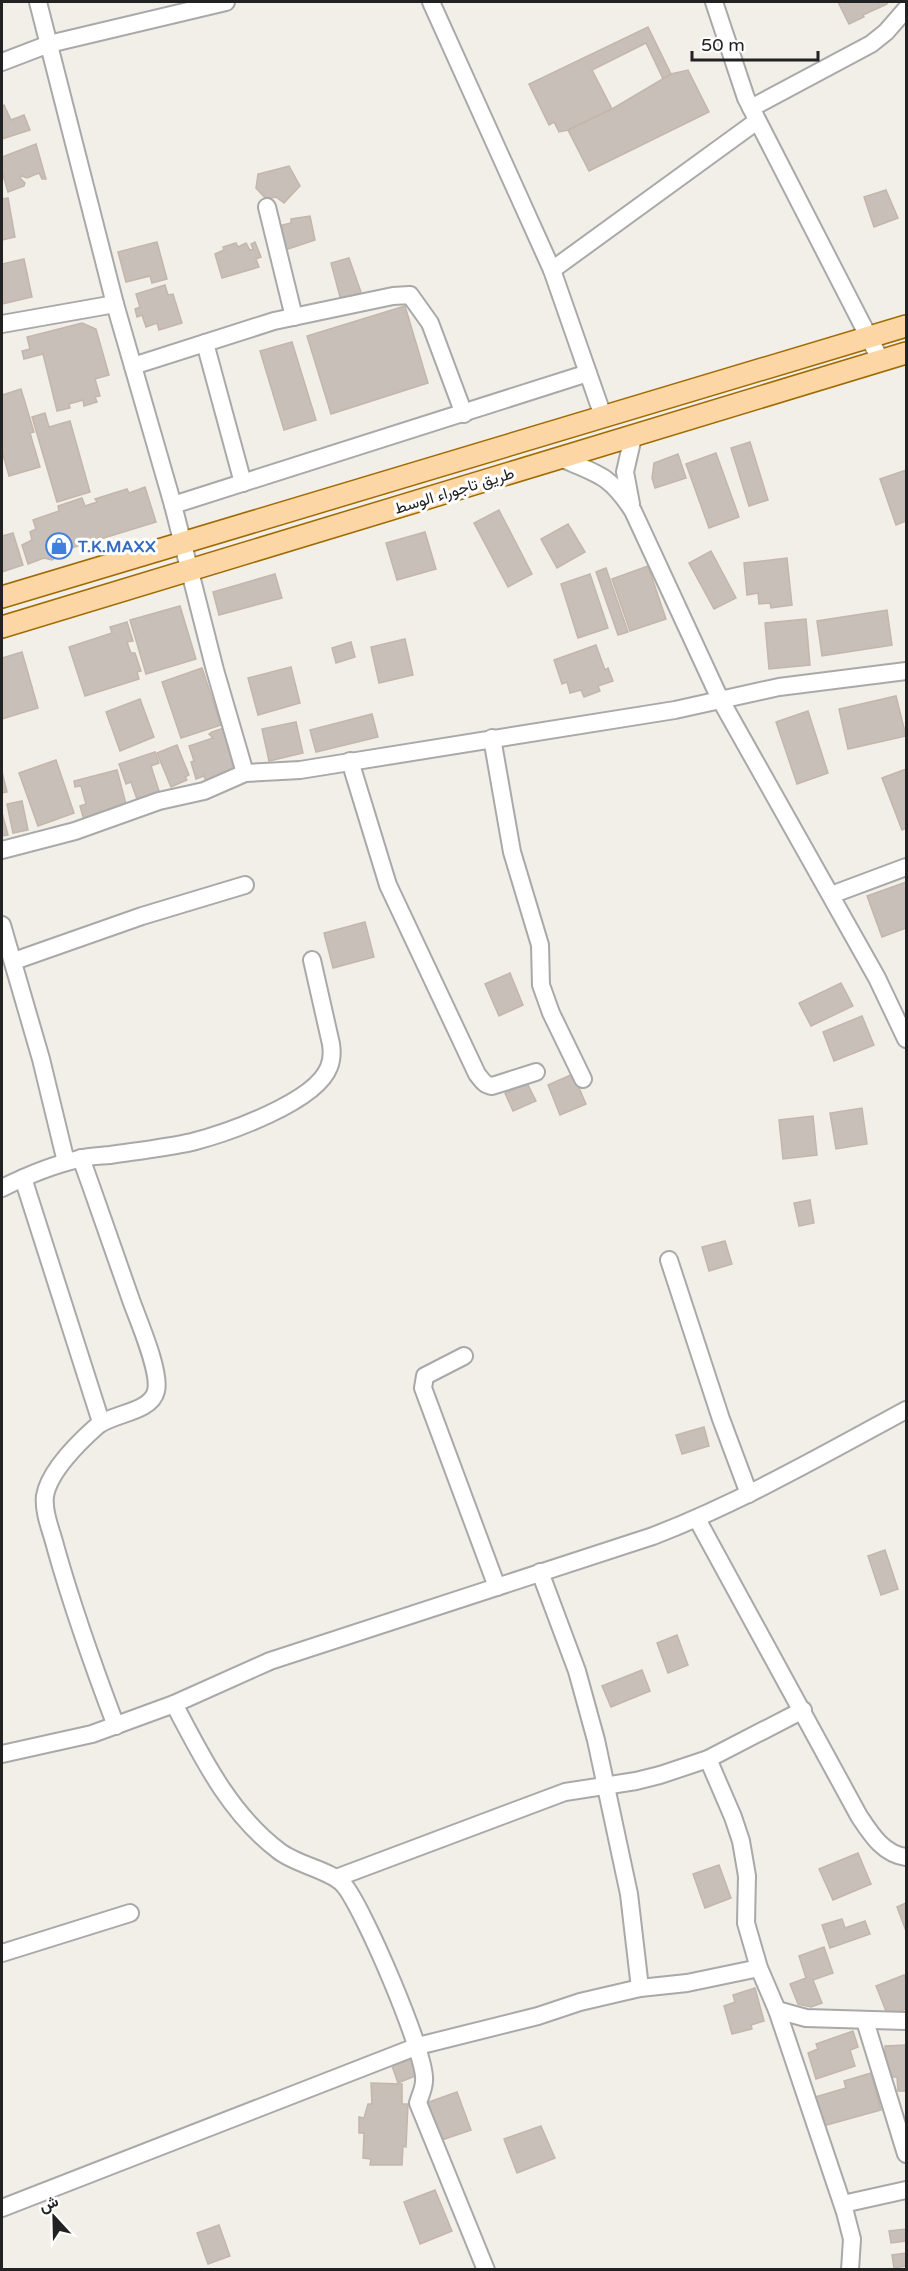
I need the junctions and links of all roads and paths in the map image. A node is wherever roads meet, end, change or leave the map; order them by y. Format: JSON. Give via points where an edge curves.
{"nodes":[{"id":1,"x":38,"y":2,"type":"edge"},
{"id":2,"x":226,"y":2,"type":"edge"},
{"id":3,"x":431,"y":2,"type":"edge"},
{"id":4,"x":714,"y":2,"type":"edge"},
{"id":5,"x":192,"y":6,"type":"edge"},
{"id":6,"x":906,"y":9,"type":"edge"},
{"id":7,"x":49,"y":44,"type":"junction"},
{"id":8,"x":2,"y":62,"type":"edge"},
{"id":9,"x":754,"y":115,"type":"junction"},
{"id":10,"x":267,"y":207,"type":"dead end"},
{"id":11,"x":552,"y":270,"type":"junction"},
{"id":12,"x":115,"y":304,"type":"junction"},
{"id":13,"x":294,"y":317,"type":"junction"},
{"id":14,"x":2,"y":324,"type":"edge"},
{"id":15,"x":906,"y":326,"type":"edge"},
{"id":16,"x":870,"y":337,"type":"junction"},
{"id":17,"x":205,"y":343,"type":"junction"},
{"id":18,"x":906,"y":353,"type":"edge"},
{"id":19,"x":882,"y":361,"type":"junction"},
{"id":20,"x":133,"y":366,"type":"junction"},
{"id":21,"x":588,"y":373,"type":"junction"},
{"id":22,"x":464,"y":414,"type":"junction"},
{"id":23,"x":603,"y":416,"type":"junction"},
{"id":24,"x":633,"y":436,"type":"junction"},
{"id":25,"x":560,"y":458,"type":"junction"},
{"id":26,"x":243,"y":483,"type":"junction"},
{"id":27,"x":173,"y":505,"type":"junction"},
{"id":28,"x":633,"y":511,"type":"junction"},
{"id":29,"x":181,"y":542,"type":"junction"},
{"id":30,"x":189,"y":569,"type":"junction"},
{"id":31,"x":2,"y":597,"type":"edge"},
{"id":32,"x":2,"y":627,"type":"edge"},
{"id":33,"x":906,"y":671,"type":"edge"},
{"id":34,"x":720,"y":699,"type":"junction"},
{"id":35,"x":492,"y":738,"type":"junction"},
{"id":36,"x":350,"y":761,"type":"junction"},
{"id":37,"x":245,"y":773,"type":"junction"},
{"id":38,"x":2,"y":850,"type":"edge"},
{"id":39,"x":906,"y":867,"type":"edge"},
{"id":40,"x":245,"y":885,"type":"dead end"},
{"id":41,"x":831,"y":895,"type":"junction"},
{"id":42,"x":2,"y":925,"type":"edge"},
{"id":43,"x":312,"y":960,"type":"dead end"},
{"id":44,"x":10,"y":966,"type":"edge"},
{"id":45,"x":906,"y":1039,"type":"edge"},
{"id":46,"x":536,"y":1072,"type":"dead end"},
{"id":47,"x":583,"y":1079,"type":"dead end"},
{"id":48,"x":74,"y":1160,"type":"junction"},
{"id":49,"x":23,"y":1178,"type":"junction"},
{"id":50,"x":2,"y":1188,"type":"edge"},
{"id":51,"x":669,"y":1260,"type":"dead end"},
{"id":52,"x":464,"y":1356,"type":"dead end"},
{"id":53,"x":906,"y":1410,"type":"edge"},
{"id":54,"x":101,"y":1422,"type":"junction"},
{"id":55,"x":749,"y":1494,"type":"junction"},
{"id":56,"x":697,"y":1519,"type":"junction"},
{"id":57,"x":540,"y":1572,"type":"junction"},
{"id":58,"x":497,"y":1587,"type":"junction"},
{"id":59,"x":174,"y":1704,"type":"junction"},
{"id":60,"x":803,"y":1710,"type":"junction"},
{"id":61,"x":116,"y":1726,"type":"junction"},
{"id":62,"x":2,"y":1754,"type":"edge"},
{"id":63,"x":708,"y":1759,"type":"junction"},
{"id":64,"x":606,"y":1786,"type":"junction"},
{"id":65,"x":906,"y":1857,"type":"edge"},
{"id":66,"x":336,"y":1878,"type":"junction"},
{"id":67,"x":130,"y":1913,"type":"dead end"},
{"id":68,"x":2,"y":1953,"type":"edge"},
{"id":69,"x":759,"y":1968,"type":"junction"},
{"id":70,"x":640,"y":1988,"type":"junction"},
{"id":71,"x":777,"y":2010,"type":"junction"},
{"id":72,"x":865,"y":2021,"type":"junction"},
{"id":73,"x":906,"y":2021,"type":"edge"},
{"id":74,"x":418,"y":2046,"type":"junction"},
{"id":75,"x":906,"y":2154,"type":"edge"},
{"id":76,"x":906,"y":2190,"type":"edge"},
{"id":77,"x":843,"y":2204,"type":"junction"},
{"id":78,"x":2,"y":2208,"type":"edge"},
{"id":79,"x":486,"y":2270,"type":"edge"},
{"id":80,"x":850,"y":2270,"type":"edge"}],
"edges":[{"from":1,"to":7,"type":"street"},
{"from":2,"to":5,"type":"street"},
{"from":3,"to":11,"type":"street"},
{"from":4,"to":9,"type":"street"},
{"from":5,"to":7,"type":"street"},
{"from":6,"to":9,"type":"street","via":[[871,44]]},
{"from":7,"to":8,"type":"street"},
{"from":7,"to":12,"type":"street"},
{"from":9,"to":11,"type":"street"},
{"from":9,"to":16,"type":"street"},
{"from":10,"to":13,"type":"street"},
{"from":11,"to":21,"type":"street"},
{"from":12,"to":14,"type":"street"},
{"from":12,"to":20,"type":"street"},
{"from":13,"to":17,"type":"street"},
{"from":13,"to":22,"type":"street","via":[[393,296],[410,296],[430,323]]},
{"from":15,"to":16,"type":"main road"},
{"from":16,"to":19,"type":"street"},
{"from":16,"to":23,"type":"main road"},
{"from":17,"to":20,"type":"street"},
{"from":17,"to":26,"type":"street"},
{"from":18,"to":19,"type":"main road","name":"طريق تاجوراء الوسط"},
{"from":19,"to":24,"type":"main road","name":"طريق تاجوراء الوسط"},
{"from":20,"to":27,"type":"street"},
{"from":21,"to":22,"type":"street"},
{"from":21,"to":23,"type":"street"},
{"from":22,"to":26,"type":"street"},
{"from":23,"to":29,"type":"main road"},
{"from":24,"to":25,"type":"main road","name":"طريق تاجوراء الوسط"},
{"from":24,"to":28,"type":"street","via":[[625,472]]},
{"from":25,"to":28,"type":"street","via":[[607,478]]},
{"from":25,"to":30,"type":"main road","name":"طريق تاجوراء الوسط"},
{"from":26,"to":27,"type":"street"},
{"from":27,"to":29,"type":"street"},
{"from":28,"to":34,"type":"street"},
{"from":29,"to":30,"type":"street"},
{"from":29,"to":31,"type":"main road"},
{"from":30,"to":32,"type":"main road","name":"طريق تاجوراء الوسط"},
{"from":30,"to":37,"type":"street"},
{"from":33,"to":34,"type":"street","via":[[779,687]]},
{"from":34,"to":35,"type":"street","via":[[675,710]]},
{"from":34,"to":41,"type":"street"},
{"from":35,"to":36,"type":"street"},
{"from":35,"to":47,"type":"street","via":[[512,852],[540,945],[541,985]]},
{"from":36,"to":37,"type":"street","via":[[300,770]]},
{"from":36,"to":46,"type":"street","via":[[388,885],[477,1074],[487,1086],[492,1086]]},
{"from":37,"to":38,"type":"street","via":[[204,791],[159,801],[75,831]]},
{"from":39,"to":41,"type":"street"},
{"from":40,"to":44,"type":"street","via":[[142,916]]},
{"from":41,"to":45,"type":"street","via":[[878,978]]},
{"from":42,"to":44,"type":"street"},
{"from":43,"to":48,"type":"street","via":[[332,1055],[324,1077],[314,1087],[282,1108],[215,1135]]},
{"from":44,"to":48,"type":"street"},
{"from":48,"to":49,"type":"street"},
{"from":48,"to":54,"type":"street","via":[[143,1333],[157,1382],[150,1402]]},
{"from":49,"to":50,"type":"street"},
{"from":49,"to":54,"type":"street"},
{"from":51,"to":55,"type":"street"},
{"from":52,"to":58,"type":"street","via":[[425,1376],[423,1388]]},
{"from":53,"to":55,"type":"street"},
{"from":54,"to":61,"type":"street","via":[[58,1467],[48,1483],[45,1511],[94,1669]]},
{"from":55,"to":56,"type":"street"},
{"from":56,"to":57,"type":"street"},
{"from":56,"to":60,"type":"street"},
{"from":57,"to":58,"type":"street"},
{"from":57,"to":64,"type":"street","via":[[583,1692]]},
{"from":58,"to":59,"type":"street","via":[[270,1660]]},
{"from":59,"to":61,"type":"street"},
{"from":59,"to":66,"type":"street","via":[[210,1773],[246,1820],[289,1859]]},
{"from":60,"to":63,"type":"street"},
{"from":60,"to":65,"type":"street","via":[[868,1830],[888,1851]]},
{"from":61,"to":62,"type":"street"},
{"from":63,"to":64,"type":"street","via":[[660,1776]]},
{"from":63,"to":69,"type":"street","via":[[741,1841],[747,1876],[746,1923]]},
{"from":64,"to":66,"type":"street","via":[[573,1790],[533,1803]]},
{"from":64,"to":70,"type":"street","via":[[629,1894]]},
{"from":66,"to":74,"type":"street","via":[[360,1909]]},
{"from":67,"to":68,"type":"street"},
{"from":69,"to":70,"type":"street"},
{"from":69,"to":71,"type":"street"},
{"from":70,"to":74,"type":"street"},
{"from":71,"to":72,"type":"street","via":[[806,2018]]},
{"from":71,"to":77,"type":"street"},
{"from":72,"to":73,"type":"street"},
{"from":72,"to":75,"type":"street"},
{"from":74,"to":78,"type":"street"},
{"from":74,"to":79,"type":"street","via":[[425,2080],[418,2103]]},
{"from":76,"to":77,"type":"street"},
{"from":77,"to":80,"type":"street","via":[[852,2239]]}]}
